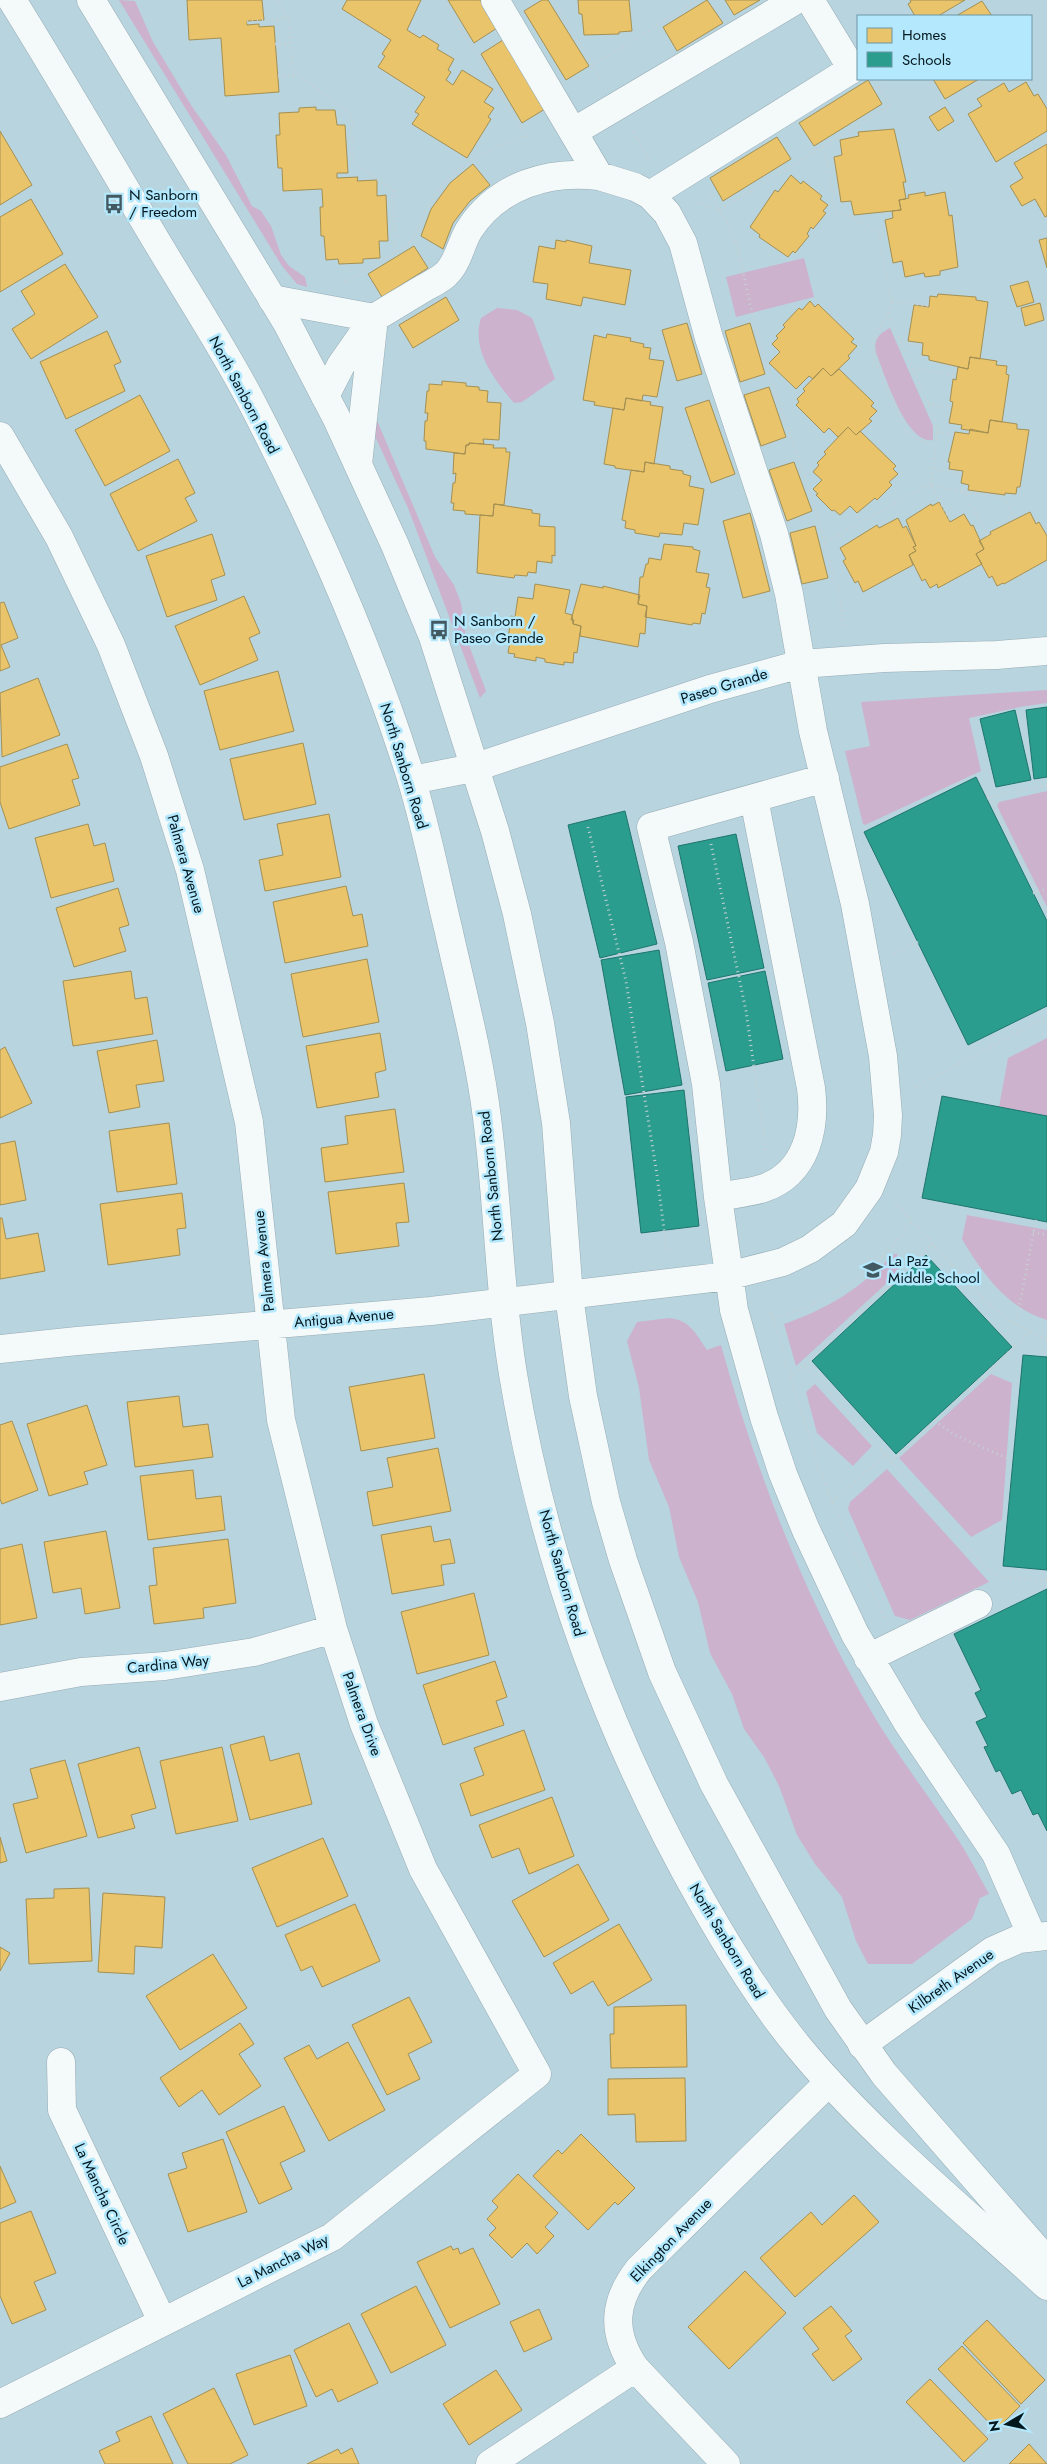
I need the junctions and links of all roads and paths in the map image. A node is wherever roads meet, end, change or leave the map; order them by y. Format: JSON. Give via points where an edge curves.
{"nodes":[{"id":1,"x":12,"y":0,"type":"edge"},
{"id":2,"x":91,"y":0,"type":"edge"},
{"id":3,"x":278,"y":0,"type":"edge"},
{"id":4,"x":443,"y":0,"type":"edge"},
{"id":5,"x":495,"y":0,"type":"edge"},
{"id":6,"x":698,"y":0,"type":"edge"},
{"id":7,"x":796,"y":0,"type":"edge"},
{"id":8,"x":810,"y":0,"type":"edge"},
{"id":9,"x":288,"y":18,"type":"junction"},
{"id":10,"x":247,"y":22,"type":"dead end"},
{"id":11,"x":290,"y":43,"type":"junction"},
{"id":12,"x":276,"y":44,"type":"dead end"},
{"id":13,"x":593,"y":65,"type":"dead end"},
{"id":14,"x":298,"y":75,"type":"junction"},
{"id":15,"x":278,"y":76,"type":"dead end"},
{"id":16,"x":875,"y":80,"type":"edge"},
{"id":17,"x":574,"y":132,"type":"junction"},
{"id":18,"x":824,"y":147,"type":"junction"},
{"id":19,"x":693,"y":168,"type":"junction"},
{"id":20,"x":600,"y":176,"type":"junction"},
{"id":21,"x":650,"y":195,"type":"junction"},
{"id":22,"x":720,"y":210,"type":"junction"},
{"id":23,"x":395,"y":251,"type":"junction"},
{"id":24,"x":336,"y":287,"type":"dead end"},
{"id":25,"x":272,"y":299,"type":"junction"},
{"id":26,"x":892,"y":301,"type":"junction"},
{"id":27,"x":929,"y":306,"type":"dead end"},
{"id":28,"x":888,"y":314,"type":"junction"},
{"id":29,"x":374,"y":318,"type":"junction"},
{"id":30,"x":900,"y":342,"type":"junction"},
{"id":31,"x":923,"y":346,"type":"dead end"},
{"id":32,"x":912,"y":368,"type":"junction"},
{"id":33,"x":956,"y":376,"type":"dead end"},
{"id":34,"x":325,"y":396,"type":"junction"},
{"id":35,"x":928,"y":404,"type":"junction"},
{"id":36,"x":952,"y":408,"type":"dead end"},
{"id":37,"x":938,"y":432,"type":"junction"},
{"id":38,"x":955,"y":434,"type":"dead end"},
{"id":39,"x":0,"y":436,"type":"edge"},
{"id":40,"x":936,"y":446,"type":"junction"},
{"id":41,"x":358,"y":464,"type":"junction"},
{"id":42,"x":933,"y":468,"type":"junction"},
{"id":43,"x":962,"y":472,"type":"dead end"},
{"id":44,"x":931,"y":484,"type":"junction"},
{"id":45,"x":963,"y":491,"type":"junction"},
{"id":46,"x":1016,"y":520,"type":"dead end"},
{"id":47,"x":951,"y":521,"type":"dead end"},
{"id":48,"x":988,"y":536,"type":"dead end"},
{"id":49,"x":825,"y":542,"type":"junction"},
{"id":50,"x":843,"y":630,"type":"dead end"},
{"id":51,"x":1047,"y":651,"type":"edge"},
{"id":52,"x":801,"y":664,"type":"junction"},
{"id":53,"x":473,"y":768,"type":"junction"},
{"id":54,"x":825,"y":778,"type":"junction"},
{"id":55,"x":412,"y":780,"type":"junction"},
{"id":56,"x":1047,"y":785,"type":"edge"},
{"id":57,"x":754,"y":799,"type":"junction"},
{"id":58,"x":588,"y":827,"type":"dead end"},
{"id":59,"x":711,"y":844,"type":"dead end"},
{"id":60,"x":1047,"y":890,"type":"edge"},
{"id":61,"x":1035,"y":893,"type":"junction"},
{"id":62,"x":1047,"y":913,"type":"edge"},
{"id":63,"x":918,"y":942,"type":"dead end"},
{"id":64,"x":890,"y":956,"type":"dead end"},
{"id":65,"x":1047,"y":1018,"type":"edge"},
{"id":66,"x":913,"y":1088,"type":"dead end"},
{"id":67,"x":771,"y":1185,"type":"junction"},
{"id":68,"x":718,"y":1196,"type":"junction"},
{"id":69,"x":912,"y":1220,"type":"dead end"},
{"id":70,"x":1036,"y":1220,"type":"dead end"},
{"id":71,"x":1033,"y":1232,"type":"junction"},
{"id":72,"x":1047,"y":1235,"type":"edge"},
{"id":73,"x":667,"y":1256,"type":"dead end"},
{"id":74,"x":728,"y":1276,"type":"junction"},
{"id":75,"x":569,"y":1296,"type":"junction"},
{"id":76,"x":503,"y":1304,"type":"junction"},
{"id":77,"x":773,"y":1319,"type":"dead end"},
{"id":78,"x":270,"y":1324,"type":"junction"},
{"id":79,"x":1016,"y":1324,"type":"junction"},
{"id":80,"x":1031,"y":1332,"type":"junction"},
{"id":81,"x":1047,"y":1340,"type":"edge"},
{"id":82,"x":0,"y":1349,"type":"edge"},
{"id":83,"x":804,"y":1364,"type":"junction"},
{"id":84,"x":789,"y":1378,"type":"dead end"},
{"id":85,"x":935,"y":1420,"type":"junction"},
{"id":86,"x":886,"y":1455,"type":"junction"},
{"id":87,"x":1013,"y":1461,"type":"dead end"},
{"id":88,"x":891,"y":1462,"type":"junction"},
{"id":89,"x":832,"y":1501,"type":"dead end"},
{"id":90,"x":1047,"y":1580,"type":"edge"},
{"id":91,"x":978,"y":1604,"type":"dead end"},
{"id":92,"x":334,"y":1629,"type":"junction"},
{"id":93,"x":868,"y":1658,"type":"junction"},
{"id":94,"x":0,"y":1687,"type":"edge"},
{"id":95,"x":1040,"y":1936,"type":"edge"},
{"id":96,"x":862,"y":2045,"type":"junction"},
{"id":97,"x":61,"y":2062,"type":"dead end"},
{"id":98,"x":537,"y":2074,"type":"joint"},
{"id":99,"x":829,"y":2082,"type":"junction"},
{"id":100,"x":1047,"y":2261,"type":"edge"},
{"id":101,"x":1047,"y":2286,"type":"edge"},
{"id":102,"x":162,"y":2321,"type":"junction"},
{"id":103,"x":635,"y":2368,"type":"junction"},
{"id":104,"x":0,"y":2404,"type":"edge"},
{"id":105,"x":490,"y":2464,"type":"edge"},
{"id":106,"x":726,"y":2464,"type":"edge"}],
"edges":[{"from":1,"to":55,"type":"street","name":"North Sanborn Road","via":[[247,394],[326,556],[370,663]]},
{"from":2,"to":25,"type":"street"},
{"from":3,"to":9,"type":"path"},
{"from":4,"to":23,"type":"path","via":[[526,136],[478,156],[451,176],[425,210],[414,237]]},
{"from":5,"to":17,"type":"street"},
{"from":6,"to":13,"type":"path"},
{"from":7,"to":17,"type":"street"},
{"from":8,"to":19,"type":"street","via":[[852,69]]},
{"from":9,"to":10,"type":"path"},
{"from":9,"to":11,"type":"path"},
{"from":11,"to":12,"type":"path"},
{"from":11,"to":14,"type":"path","via":[[292,70]]},
{"from":14,"to":15,"type":"path"},
{"from":14,"to":23,"type":"path","via":[[352,116],[353,162],[394,191]]},
{"from":16,"to":18,"type":"path","via":[[890,106]]},
{"from":17,"to":20,"type":"street"},
{"from":18,"to":22,"type":"path"},
{"from":18,"to":26,"type":"path","via":[[836,210],[878,231]]},
{"from":19,"to":21,"type":"street"},
{"from":19,"to":22,"type":"path"},
{"from":20,"to":21,"type":"street"},
{"from":20,"to":29,"type":"street","via":[[549,176],[502,196],[484,211],[469,231],[446,275]]},
{"from":21,"to":52,"type":"street","name":"Antigua Avenue","via":[[676,227],[690,260],[709,338],[774,534]]},
{"from":22,"to":49,"type":"path","via":[[736,245],[769,373]]},
{"from":23,"to":24,"type":"path"},
{"from":25,"to":29,"type":"street"},
{"from":25,"to":34,"type":"street"},
{"from":26,"to":27,"type":"path"},
{"from":26,"to":28,"type":"path"},
{"from":28,"to":30,"type":"path"},
{"from":28,"to":40,"type":"path","via":[[872,340],[873,357],[907,433]]},
{"from":29,"to":34,"type":"street"},
{"from":29,"to":41,"type":"street"},
{"from":30,"to":31,"type":"path"},
{"from":30,"to":32,"type":"path"},
{"from":32,"to":33,"type":"path"},
{"from":32,"to":35,"type":"path"},
{"from":34,"to":41,"type":"street"},
{"from":35,"to":36,"type":"path"},
{"from":35,"to":37,"type":"path"},
{"from":37,"to":38,"type":"path"},
{"from":37,"to":40,"type":"path"},
{"from":39,"to":78,"type":"street","name":"Palmera Avenue","via":[[59,537],[111,645],[154,756],[190,870],[249,1122]]},
{"from":40,"to":42,"type":"path"},
{"from":41,"to":53,"type":"street","via":[[433,638]]},
{"from":42,"to":43,"type":"path"},
{"from":42,"to":44,"type":"path"},
{"from":44,"to":45,"type":"path"},
{"from":44,"to":47,"type":"path"},
{"from":44,"to":49,"type":"path"},
{"from":45,"to":46,"type":"path","via":[[1004,498]]},
{"from":45,"to":48,"type":"path"},
{"from":49,"to":50,"type":"path","via":[[840,598]]},
{"from":51,"to":52,"type":"street","name":"Paseo Grande"},
{"from":52,"to":53,"type":"street","name":"Paseo Grande","via":[[710,689]]},
{"from":52,"to":54,"type":"street","name":"Antigua Avenue"},
{"from":53,"to":55,"type":"street","name":"Paseo Grande"},
{"from":53,"to":75,"type":"street","via":[[495,830],[540,1023],[556,1123]]},
{"from":54,"to":57,"type":"street"},
{"from":54,"to":74,"type":"street","name":"Antigua Avenue","via":[[855,904],[883,1056],[888,1115],[884,1152],[859,1206],[827,1238],[783,1262]]},
{"from":55,"to":76,"type":"street","name":"North Sanborn Road","via":[[464,999],[486,1115]]},
{"from":56,"to":61,"type":"path","via":[[989,798]]},
{"from":57,"to":67,"type":"street","via":[[814,1110],[807,1146],[800,1161]]},
{"from":57,"to":68,"type":"street","via":[[651,827],[679,942],[706,1084]]},
{"from":58,"to":73,"type":"path","via":[[626,981],[658,1174]]},
{"from":59,"to":67,"type":"path","via":[[746,1011]]},
{"from":60,"to":61,"type":"path"},
{"from":61,"to":62,"type":"path"},
{"from":63,"to":64,"type":"path"},
{"from":65,"to":66,"type":"path"},
{"from":67,"to":68,"type":"street"},
{"from":68,"to":74,"type":"street"},
{"from":69,"to":77,"type":"path","via":[[872,1266],[843,1288],[814,1304]]},
{"from":70,"to":71,"type":"path"},
{"from":71,"to":72,"type":"path"},
{"from":71,"to":79,"type":"path"},
{"from":74,"to":75,"type":"street","name":"Antigua Avenue"},
{"from":74,"to":93,"type":"street","via":[[750,1368],[783,1474],[834,1592]]},
{"from":75,"to":76,"type":"street","name":"Antigua Avenue"},
{"from":75,"to":96,"type":"street","via":[[583,1396],[606,1502],[662,1672],[745,1843],[813,1966]]},
{"from":76,"to":78,"type":"street","name":"Antigua Avenue"},
{"from":76,"to":99,"type":"street","name":"North Sanborn Road","via":[[513,1373],[544,1517],[578,1631],[617,1733],[667,1838],[724,1941],[774,2016]]},
{"from":78,"to":82,"type":"street","name":"Antigua Avenue"},
{"from":78,"to":92,"type":"street","name":"Palmera Drive","via":[[281,1420]]},
{"from":79,"to":80,"type":"path"},
{"from":79,"to":83,"type":"path","via":[[978,1294],[934,1244]]},
{"from":80,"to":81,"type":"path"},
{"from":80,"to":85,"type":"path"},
{"from":83,"to":84,"type":"path"},
{"from":83,"to":86,"type":"path"},
{"from":85,"to":87,"type":"path","via":[[955,1435]]},
{"from":85,"to":88,"type":"path"},
{"from":86,"to":88,"type":"path"},
{"from":86,"to":89,"type":"path"},
{"from":88,"to":90,"type":"path","via":[[990,1570],[1004,1577]]},
{"from":91,"to":93,"type":"street"},
{"from":92,"to":94,"type":"street","name":"Cardina Way","via":[[254,1652],[165,1666],[81,1672]]},
{"from":92,"to":98,"type":"street","name":"Palmera Drive","via":[[364,1724],[423,1869]]},
{"from":93,"to":95,"type":"street","via":[[996,1854]]},
{"from":95,"to":96,"type":"street","name":"Kilbreth Avenue","via":[[1012,1941],[992,1951]]},
{"from":96,"to":100,"type":"street"},
{"from":97,"to":102,"type":"street","name":"La Mancha Circle","via":[[62,2110]]},
{"from":98,"to":102,"type":"street","name":"La Mancha Way","via":[[332,2237]]},
{"from":99,"to":101,"type":"street","name":"North Sanborn Road"},
{"from":99,"to":103,"type":"street","name":"Elkington Avenue","via":[[629,2281],[622,2296],[618,2325],[620,2338]]},
{"from":102,"to":104,"type":"street","name":"La Mancha Way"},
{"from":103,"to":105,"type":"street"},
{"from":103,"to":106,"type":"street","name":"Elkington Avenue"}]}
